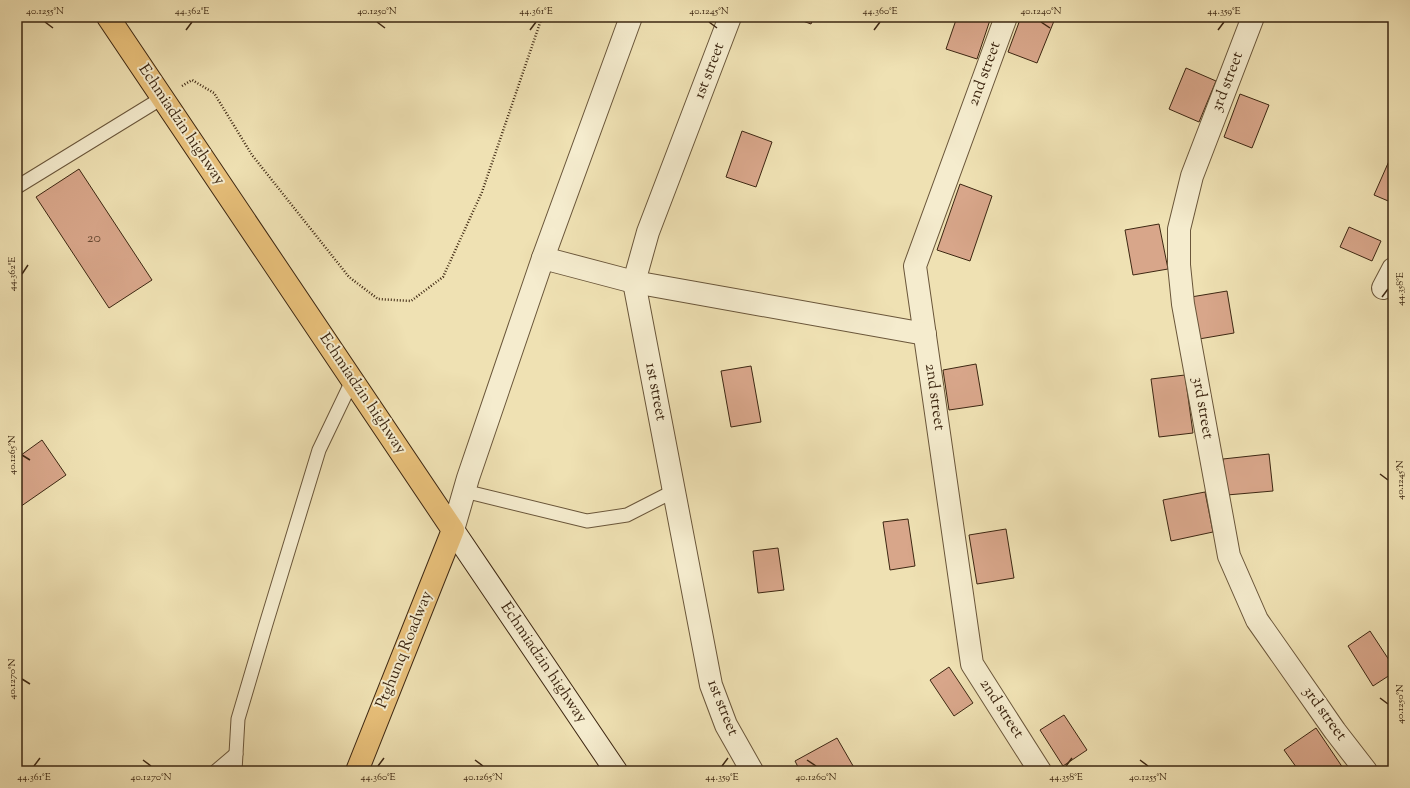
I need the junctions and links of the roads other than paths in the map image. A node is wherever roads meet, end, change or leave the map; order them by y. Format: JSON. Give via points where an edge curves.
{"nodes":[{"id":1,"x":108,"y":17,"type":"edge"},
{"id":2,"x":631,"y":17,"type":"edge"},
{"id":3,"x":730,"y":17,"type":"edge"},
{"id":4,"x":1006,"y":17,"type":"edge"},
{"id":5,"x":1253,"y":17,"type":"edge"},
{"id":6,"x":162,"y":98,"type":"junction"},
{"id":7,"x":17,"y":187,"type":"edge"},
{"id":8,"x":544,"y":258,"type":"junction"},
{"id":9,"x":634,"y":282,"type":"junction"},
{"id":10,"x":925,"y":334,"type":"junction"},
{"id":11,"x":352,"y":380,"type":"junction"},
{"id":12,"x":674,"y":491,"type":"junction"},
{"id":13,"x":464,"y":492,"type":"junction"},
{"id":14,"x":453,"y":530,"type":"junction"},
{"id":15,"x":236,"y":754,"type":"junction"},
{"id":16,"x":216,"y":771,"type":"edge"},
{"id":17,"x":235,"y":771,"type":"edge"},
{"id":18,"x":357,"y":771,"type":"edge"},
{"id":19,"x":616,"y":771,"type":"edge"},
{"id":20,"x":752,"y":771,"type":"edge"},
{"id":21,"x":1040,"y":771,"type":"edge"},
{"id":22,"x":1366,"y":771,"type":"edge"}],
"edges":[{"from":1,"to":6,"type":"main road","name":"Echmiadzin highway"},
{"from":2,"to":8,"type":"street"},
{"from":3,"to":9,"type":"street","name":"1st street","via":[[648,232]]},
{"from":4,"to":10,"type":"street","name":"2nd street","via":[[915,266]]},
{"from":5,"to":22,"type":"street","name":"3rd street","via":[[1192,176],[1179,229],[1178,265],[1183,304],[1229,556],[1257,620]]},
{"from":6,"to":7,"type":"lane"},
{"from":6,"to":11,"type":"main road","name":"Echmiadzin highway"},
{"from":8,"to":9,"type":"street"},
{"from":8,"to":13,"type":"street"},
{"from":9,"to":10,"type":"street"},
{"from":9,"to":12,"type":"street","name":"1st street"},
{"from":10,"to":21,"type":"street","name":"2nd street","via":[[972,664]]},
{"from":11,"to":14,"type":"main road","name":"Echmiadzin highway"},
{"from":11,"to":15,"type":"lane","via":[[319,450],[238,719]]},
{"from":12,"to":13,"type":"lane","via":[[627,515],[587,521]]},
{"from":12,"to":20,"type":"street","name":"1st street","via":[[711,685],[726,725]]},
{"from":13,"to":14,"type":"street"},
{"from":14,"to":18,"type":"main road","name":"Ptghunq Roadway"},
{"from":14,"to":19,"type":"street","name":"Echmiadzin highway"},
{"from":15,"to":16,"type":"lane"},
{"from":15,"to":17,"type":"lane"}]}
